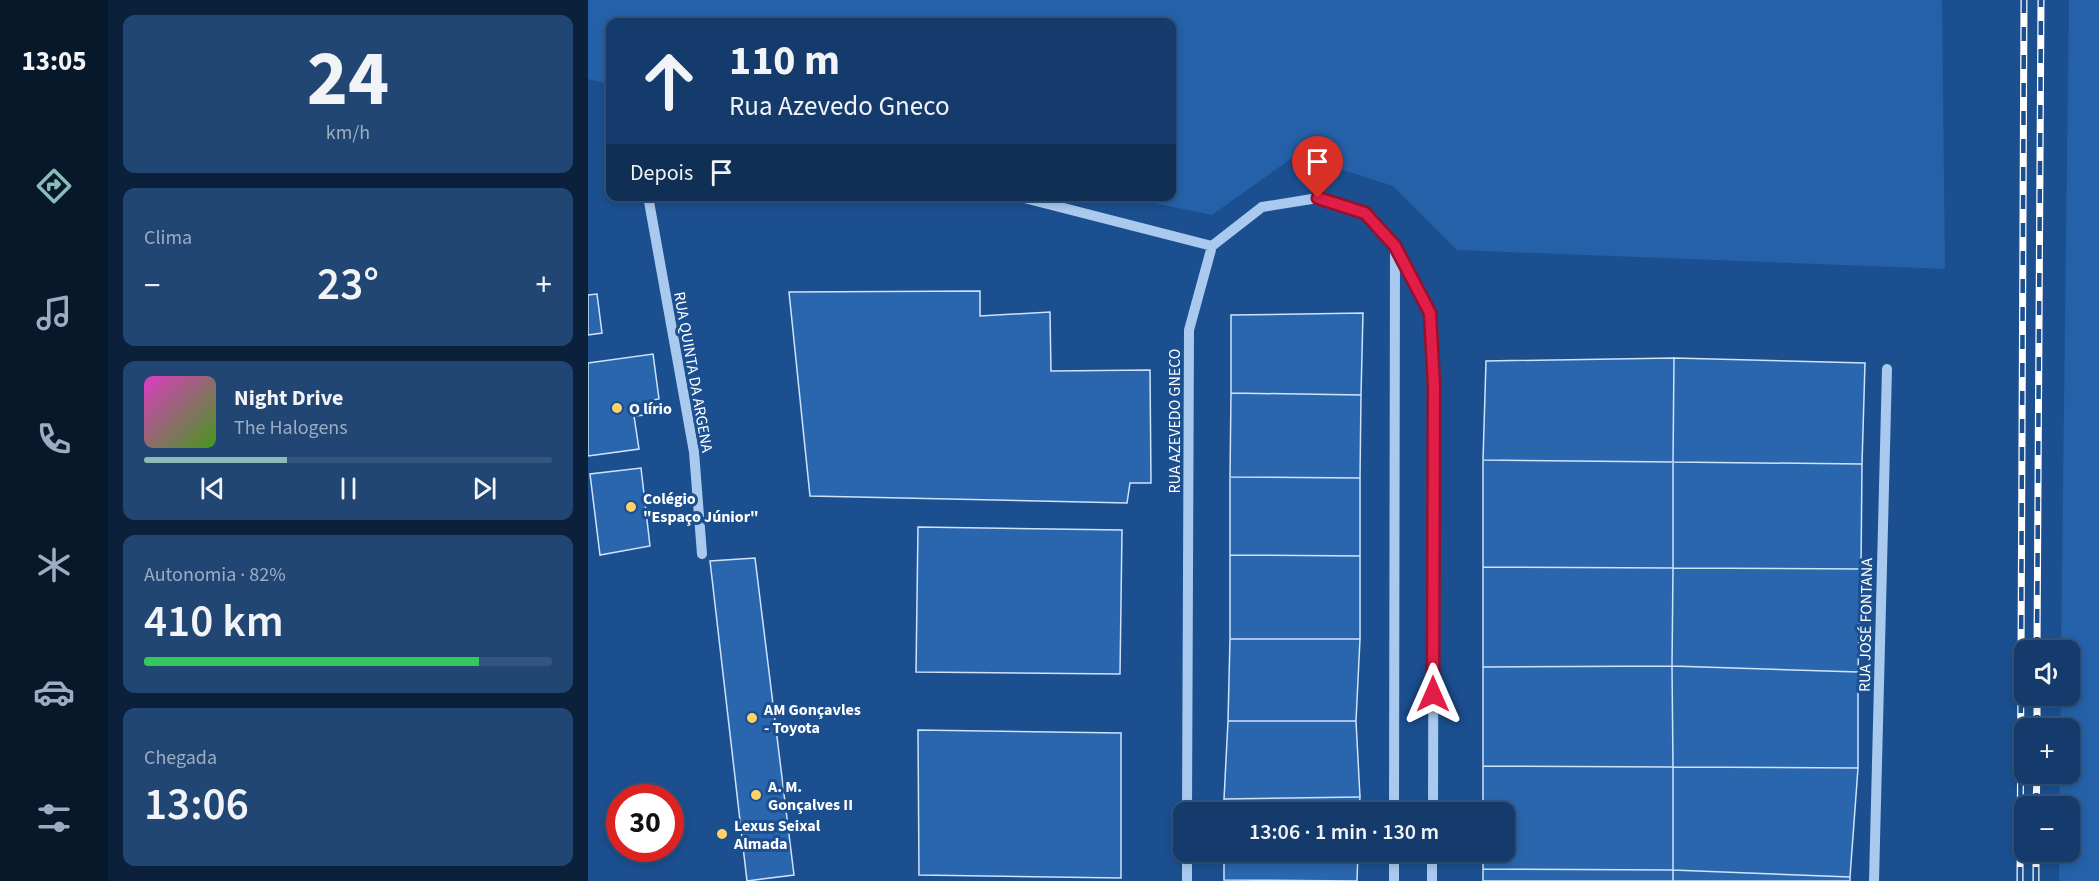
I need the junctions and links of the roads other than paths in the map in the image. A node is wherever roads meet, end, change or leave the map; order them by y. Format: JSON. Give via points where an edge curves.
{"nodes":[{"id":1,"x":649,"y":201,"type":"edge"},
{"id":2,"x":1036,"y":201,"type":"edge"},
{"id":3,"x":1212,"y":246,"type":"junction"},
{"id":4,"x":1395,"y":246,"type":"junction"},
{"id":5,"x":1887,"y":369,"type":"dead end"},
{"id":6,"x":702,"y":554,"type":"dead end"},
{"id":7,"x":1187,"y":802,"type":"edge"},
{"id":8,"x":1394,"y":802,"type":"edge"},
{"id":9,"x":1433,"y":802,"type":"edge"},
{"id":10,"x":1187,"y":862,"type":"edge"},
{"id":11,"x":1394,"y":862,"type":"edge"},
{"id":12,"x":1432,"y":862,"type":"edge"},
{"id":13,"x":1187,"y":881,"type":"edge"},
{"id":14,"x":1394,"y":881,"type":"edge"},
{"id":15,"x":1432,"y":881,"type":"edge"},
{"id":16,"x":1874,"y":881,"type":"edge"}],
"edges":[{"from":1,"to":6,"type":"street","name":"RUA QUINTA DA ARGENA","via":[[694,452]]},
{"from":2,"to":3,"type":"street"},
{"from":3,"to":4,"type":"street","via":[[1262,207],[1318,198],[1365,213]]},
{"from":3,"to":7,"type":"street","name":"RUA AZEVEDO GNECO","via":[[1189,330]]},
{"from":4,"to":8,"type":"street"},
{"from":4,"to":9,"type":"street","via":[[1430,313],[1434,386]]},
{"from":5,"to":16,"type":"street","name":"RUA JOSÉ FONTANA"},
{"from":10,"to":13,"type":"street"},
{"from":11,"to":14,"type":"street"},
{"from":12,"to":15,"type":"street"}]}
